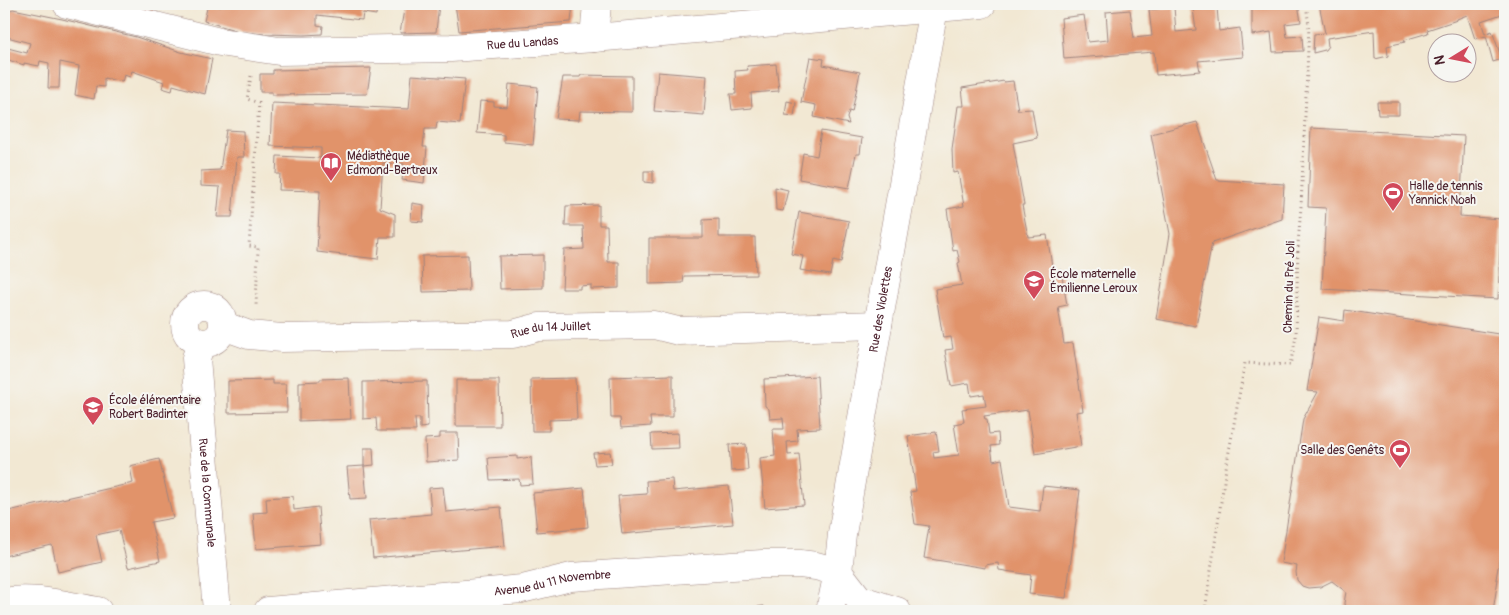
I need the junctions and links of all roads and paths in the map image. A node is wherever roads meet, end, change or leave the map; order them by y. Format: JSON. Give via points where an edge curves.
{"nodes":[{"id":1,"x":67,"y":4,"type":"edge"},
{"id":2,"x":597,"y":4,"type":"edge"},
{"id":3,"x":982,"y":4,"type":"edge"},
{"id":4,"x":1306,"y":4,"type":"edge"},
{"id":5,"x":947,"y":6,"type":"edge"},
{"id":6,"x":594,"y":38,"type":"junction"},
{"id":7,"x":251,"y":74,"type":"dead end"},
{"id":8,"x":878,"y":325,"type":"junction"},
{"id":9,"x":224,"y":326,"type":"junction"},
{"id":10,"x":256,"y":336,"type":"junction"},
{"id":11,"x":201,"y":344,"type":"junction"},
{"id":12,"x":838,"y":572,"type":"junction"},
{"id":13,"x":4,"y":602,"type":"edge"},
{"id":14,"x":38,"y":606,"type":"edge"},
{"id":15,"x":98,"y":611,"type":"edge"},
{"id":16,"x":217,"y":611,"type":"edge"},
{"id":17,"x":268,"y":611,"type":"edge"},
{"id":18,"x":830,"y":611,"type":"edge"},
{"id":19,"x":897,"y":611,"type":"edge"},
{"id":20,"x":1205,"y":611,"type":"edge"}],
"edges":[{"from":1,"to":6,"type":"street","name":"Rue du Landas","via":[[220,42],[279,51],[451,48]]},
{"from":2,"to":6,"type":"street"},
{"from":3,"to":5,"type":"street","name":"Rue du Landas"},
{"from":4,"to":20,"type":"path","name":"Chemin du Pré Joli","via":[[1309,26],[1296,337],[1290,365],[1245,363]]},
{"from":5,"to":6,"type":"street","name":"Rue du Landas"},
{"from":5,"to":8,"type":"street","name":"Rue des Violettes"},
{"from":7,"to":10,"type":"path","via":[[248,99],[259,102],[249,246],[258,247]]},
{"from":8,"to":10,"type":"street","name":"Rue du 14 Juillet","via":[[678,331],[654,325],[539,327],[513,334]]},
{"from":8,"to":12,"type":"street","name":"Rue des Violettes"},
{"from":9,"to":10,"type":"street","name":"Rue du 14 Juillet"},
{"from":9,"to":11,"type":"street","via":[[214,342]]},
{"from":9,"to":11,"type":"street","via":[[220,314],[210,306],[192,309],[185,326],[190,338]]},
{"from":11,"to":16,"type":"street","name":"Rue de la Communale","via":[[196,358]]},
{"from":12,"to":17,"type":"street","name":"Avenue du 11 Novembre","via":[[800,564],[670,570],[571,577],[522,590]]},
{"from":12,"to":18,"type":"street","name":"Rue des Violettes"},
{"from":12,"to":19,"type":"street","via":[[859,599]]},
{"from":13,"to":14,"type":"street","via":[[14,600]]},
{"from":14,"to":15,"type":"street"}]}
